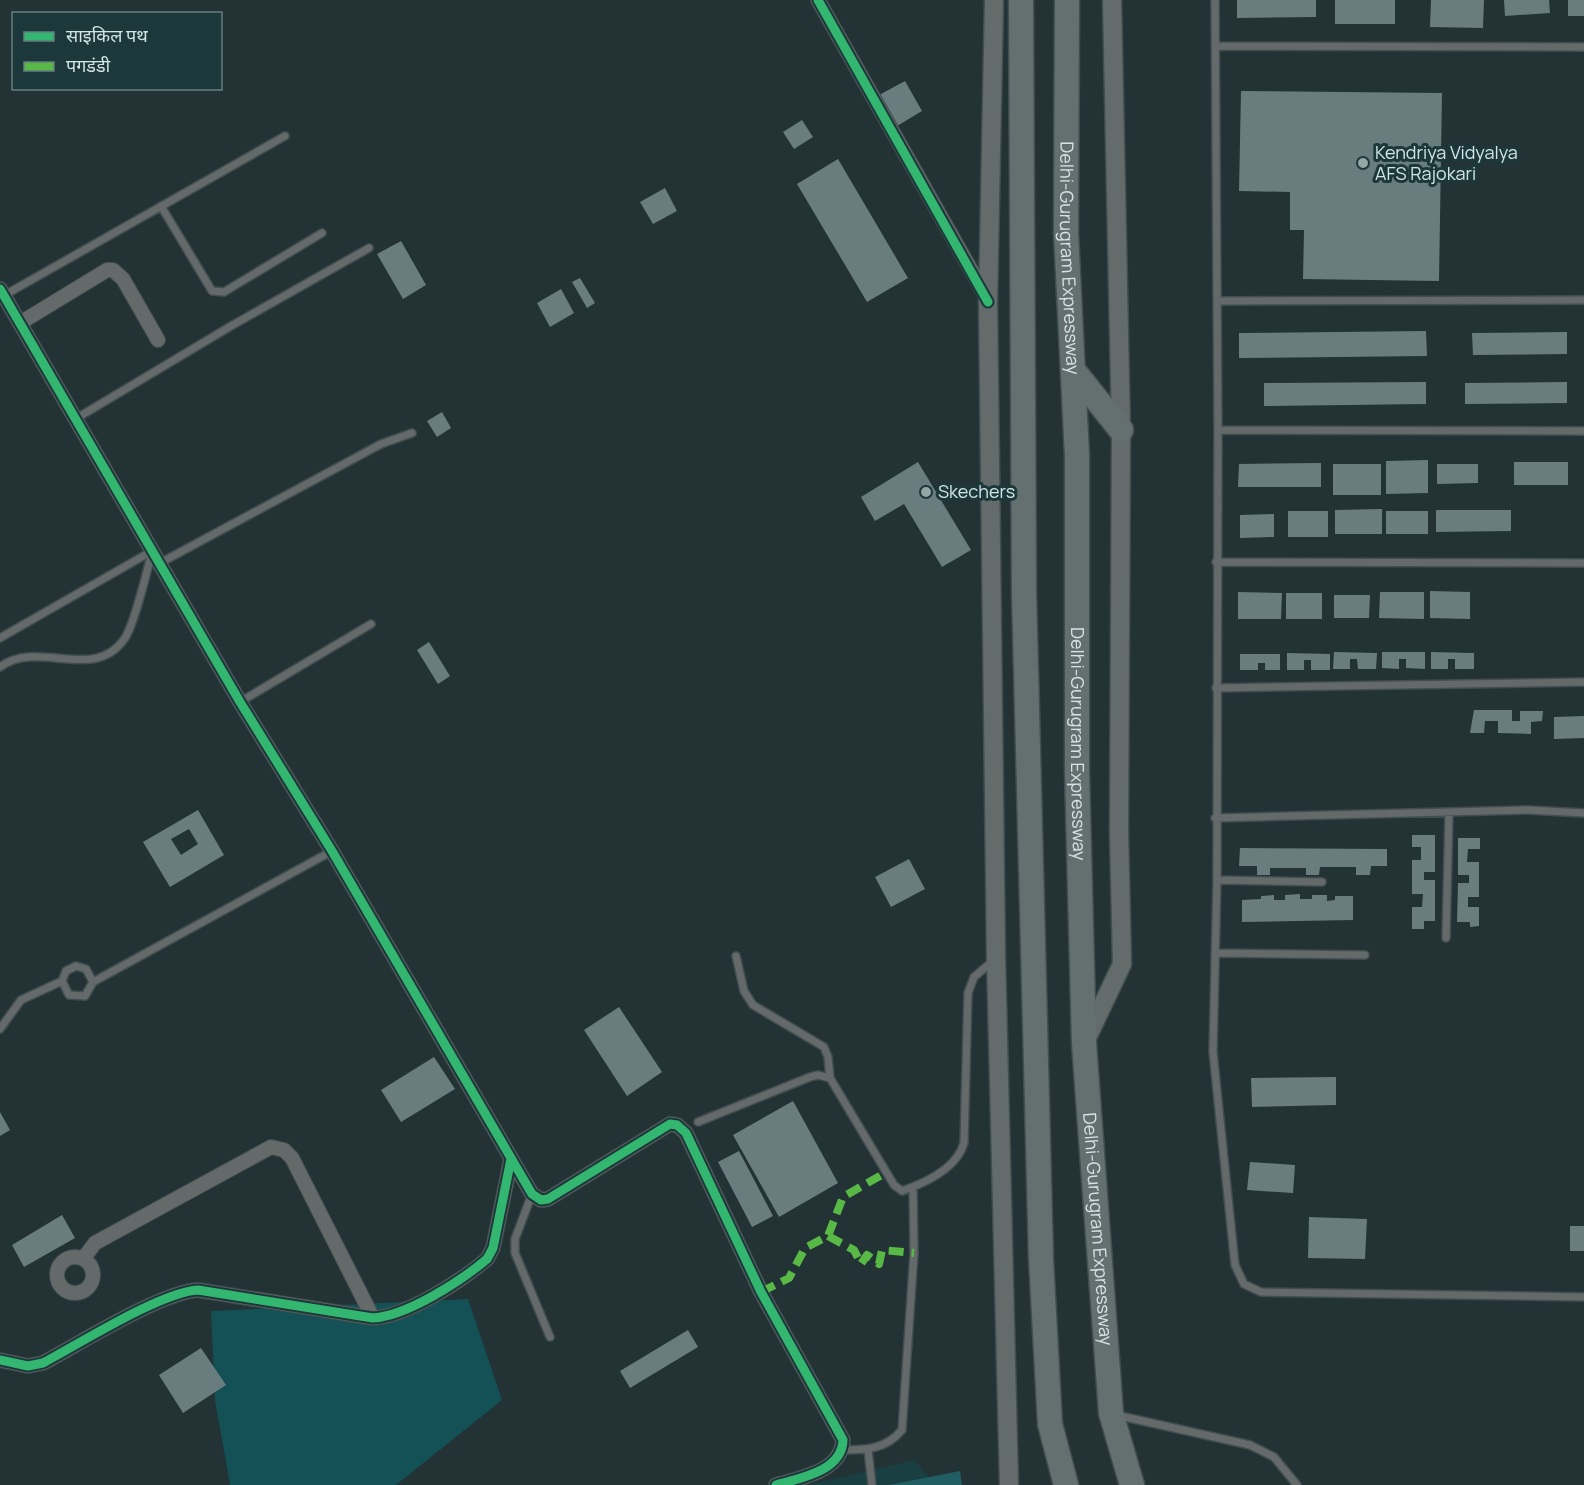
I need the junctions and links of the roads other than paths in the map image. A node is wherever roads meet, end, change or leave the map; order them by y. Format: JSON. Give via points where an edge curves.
{"nodes":[{"id":1,"x":818,"y":0,"type":"edge"},
{"id":2,"x":994,"y":0,"type":"edge"},
{"id":3,"x":1021,"y":0,"type":"edge"},
{"id":4,"x":1067,"y":0,"type":"edge"},
{"id":5,"x":1112,"y":0,"type":"edge"},
{"id":6,"x":1215,"y":0,"type":"edge"},
{"id":7,"x":1215,"y":46,"type":"junction"},
{"id":8,"x":1584,"y":47,"type":"edge"},
{"id":9,"x":285,"y":136,"type":"dead end"},
{"id":10,"x":161,"y":206,"type":"junction"},
{"id":11,"x":322,"y":233,"type":"dead end"},
{"id":12,"x":369,"y":248,"type":"dead end"},
{"id":13,"x":1,"y":294,"type":"edge"},
{"id":14,"x":1584,"y":300,"type":"edge"},
{"id":15,"x":1217,"y":301,"type":"junction"},
{"id":16,"x":988,"y":302,"type":"junction"},
{"id":17,"x":20,"y":323,"type":"junction"},
{"id":18,"x":158,"y":340,"type":"dead end"},
{"id":19,"x":1073,"y":370,"type":"junction"},
{"id":20,"x":77,"y":418,"type":"junction"},
{"id":21,"x":1121,"y":430,"type":"junction"},
{"id":22,"x":1218,"y":430,"type":"junction"},
{"id":23,"x":1584,"y":431,"type":"edge"},
{"id":24,"x":412,"y":433,"type":"dead end"},
{"id":25,"x":152,"y":551,"type":"junction"},
{"id":26,"x":1216,"y":562,"type":"junction"},
{"id":27,"x":160,"y":563,"type":"junction"},
{"id":28,"x":1584,"y":564,"type":"edge"},
{"id":29,"x":371,"y":624,"type":"dead end"},
{"id":30,"x":0,"y":638,"type":"edge"},
{"id":31,"x":0,"y":667,"type":"edge"},
{"id":32,"x":1584,"y":682,"type":"edge"},
{"id":33,"x":1216,"y":688,"type":"junction"},
{"id":34,"x":240,"y":702,"type":"junction"},
{"id":35,"x":1449,"y":813,"type":"junction"},
{"id":36,"x":1584,"y":813,"type":"edge"},
{"id":37,"x":1215,"y":818,"type":"junction"},
{"id":38,"x":332,"y":851,"type":"junction"},
{"id":39,"x":1216,"y":880,"type":"junction"},
{"id":40,"x":1322,"y":882,"type":"dead end"},
{"id":41,"x":1446,"y":938,"type":"dead end"},
{"id":42,"x":1215,"y":953,"type":"junction"},
{"id":43,"x":1365,"y":955,"type":"dead end"},
{"id":44,"x":736,"y":956,"type":"dead end"},
{"id":45,"x":996,"y":958,"type":"junction"},
{"id":46,"x":62,"y":981,"type":"junction"},
{"id":47,"x":93,"y":982,"type":"junction"},
{"id":48,"x":0,"y":1011,"type":"edge"},
{"id":49,"x":8,"y":1015,"type":"junction"},
{"id":50,"x":0,"y":1029,"type":"edge"},
{"id":51,"x":1084,"y":1043,"type":"junction"},
{"id":52,"x":830,"y":1078,"type":"junction"},
{"id":53,"x":698,"y":1122,"type":"dead end"},
{"id":54,"x":511,"y":1159,"type":"junction"},
{"id":55,"x":913,"y":1187,"type":"junction"},
{"id":56,"x":532,"y":1194,"type":"junction"},
{"id":57,"x":83,"y":1259,"type":"dead end"},
{"id":58,"x":1584,"y":1297,"type":"edge"},
{"id":59,"x":373,"y":1318,"type":"junction"},
{"id":60,"x":550,"y":1337,"type":"dead end"},
{"id":61,"x":0,"y":1360,"type":"edge"},
{"id":62,"x":1111,"y":1413,"type":"junction"},
{"id":63,"x":843,"y":1450,"type":"junction"},
{"id":64,"x":868,"y":1450,"type":"junction"},
{"id":65,"x":776,"y":1485,"type":"edge"},
{"id":66,"x":872,"y":1485,"type":"edge"},
{"id":67,"x":1009,"y":1485,"type":"edge"},
{"id":68,"x":1066,"y":1485,"type":"edge"},
{"id":69,"x":1132,"y":1485,"type":"edge"},
{"id":70,"x":1297,"y":1485,"type":"edge"}],
"edges":[{"from":1,"to":16,"type":"street"},
{"from":2,"to":16,"type":"main road"},
{"from":3,"to":68,"type":"highway","via":[[1024,603],[1040,1236],[1050,1424]]},
{"from":4,"to":19,"type":"highway","name":"Delhi-Gurugram Expressway","via":[[1066,233]]},
{"from":5,"to":21,"type":"main road"},
{"from":6,"to":7,"type":"lane"},
{"from":7,"to":8,"type":"lane"},
{"from":7,"to":15,"type":"lane"},
{"from":9,"to":10,"type":"lane"},
{"from":10,"to":11,"type":"lane","via":[[216,293]]},
{"from":10,"to":13,"type":"lane"},
{"from":12,"to":20,"type":"lane"},
{"from":13,"to":17,"type":"street"},
{"from":14,"to":15,"type":"lane"},
{"from":15,"to":22,"type":"lane"},
{"from":16,"to":45,"type":"main road"},
{"from":17,"to":18,"type":"street","via":[[113,270],[123,279]]},
{"from":17,"to":20,"type":"street"},
{"from":19,"to":21,"type":"highway"},
{"from":19,"to":51,"type":"highway","name":"Delhi-Gurugram Expressway"},
{"from":20,"to":25,"type":"street"},
{"from":21,"to":51,"type":"main road","via":[[1122,964]]},
{"from":22,"to":23,"type":"lane"},
{"from":22,"to":26,"type":"lane"},
{"from":24,"to":27,"type":"lane","via":[[381,444]]},
{"from":25,"to":27,"type":"street"},
{"from":25,"to":30,"type":"lane"},
{"from":25,"to":31,"type":"lane","via":[[126,636],[115,649],[89,661],[37,656],[17,658]]},
{"from":26,"to":28,"type":"lane"},
{"from":26,"to":33,"type":"lane"},
{"from":27,"to":34,"type":"street"},
{"from":29,"to":34,"type":"lane"},
{"from":32,"to":33,"type":"lane"},
{"from":33,"to":37,"type":"lane"},
{"from":34,"to":38,"type":"street"},
{"from":35,"to":36,"type":"lane"},
{"from":35,"to":37,"type":"lane"},
{"from":35,"to":41,"type":"lane"},
{"from":37,"to":39,"type":"lane"},
{"from":38,"to":47,"type":"lane"},
{"from":38,"to":54,"type":"street"},
{"from":39,"to":40,"type":"lane"},
{"from":39,"to":42,"type":"lane"},
{"from":42,"to":43,"type":"lane"},
{"from":42,"to":58,"type":"lane","via":[[1213,1052],[1235,1265],[1244,1284],[1261,1292]]},
{"from":44,"to":52,"type":"lane","via":[[744,992],[753,1005],[824,1047]]},
{"from":45,"to":55,"type":"lane","via":[[974,977],[968,993],[961,1154]]},
{"from":45,"to":67,"type":"main road"},
{"from":46,"to":47,"type":"lane","via":[[66,971],[76,966],[86,969]]},
{"from":46,"to":47,"type":"lane","via":[[69,995],[80,997],[89,993]]},
{"from":46,"to":49,"type":"lane","via":[[21,1000]]},
{"from":48,"to":49,"type":"lane"},
{"from":49,"to":50,"type":"lane"},
{"from":51,"to":62,"type":"highway","name":"Delhi-Gurugram Expressway"},
{"from":52,"to":53,"type":"lane","via":[[810,1077]]},
{"from":52,"to":55,"type":"lane","via":[[894,1185],[902,1191]]},
{"from":54,"to":56,"type":"street"},
{"from":54,"to":59,"type":"street","via":[[493,1248],[487,1259],[405,1311]]},
{"from":55,"to":64,"type":"lane","via":[[914,1253],[902,1430],[888,1443]]},
{"from":56,"to":60,"type":"lane","via":[[515,1239],[515,1253]]},
{"from":56,"to":63,"type":"street","via":[[541,1200],[548,1199],[660,1128],[677,1125],[686,1133],[761,1292],[843,1440]]},
{"from":57,"to":59,"type":"street","via":[[90,1246],[271,1147],[284,1150],[292,1158]]},
{"from":59,"to":61,"type":"street","via":[[186,1291],[43,1363],[28,1366]]},
{"from":62,"to":69,"type":"highway","name":"Delhi-Gurugram Expressway"},
{"from":62,"to":70,"type":"lane","via":[[1250,1445],[1274,1457]]},
{"from":63,"to":64,"type":"lane"},
{"from":63,"to":65,"type":"street","via":[[827,1467]]},
{"from":64,"to":66,"type":"lane"}]}
